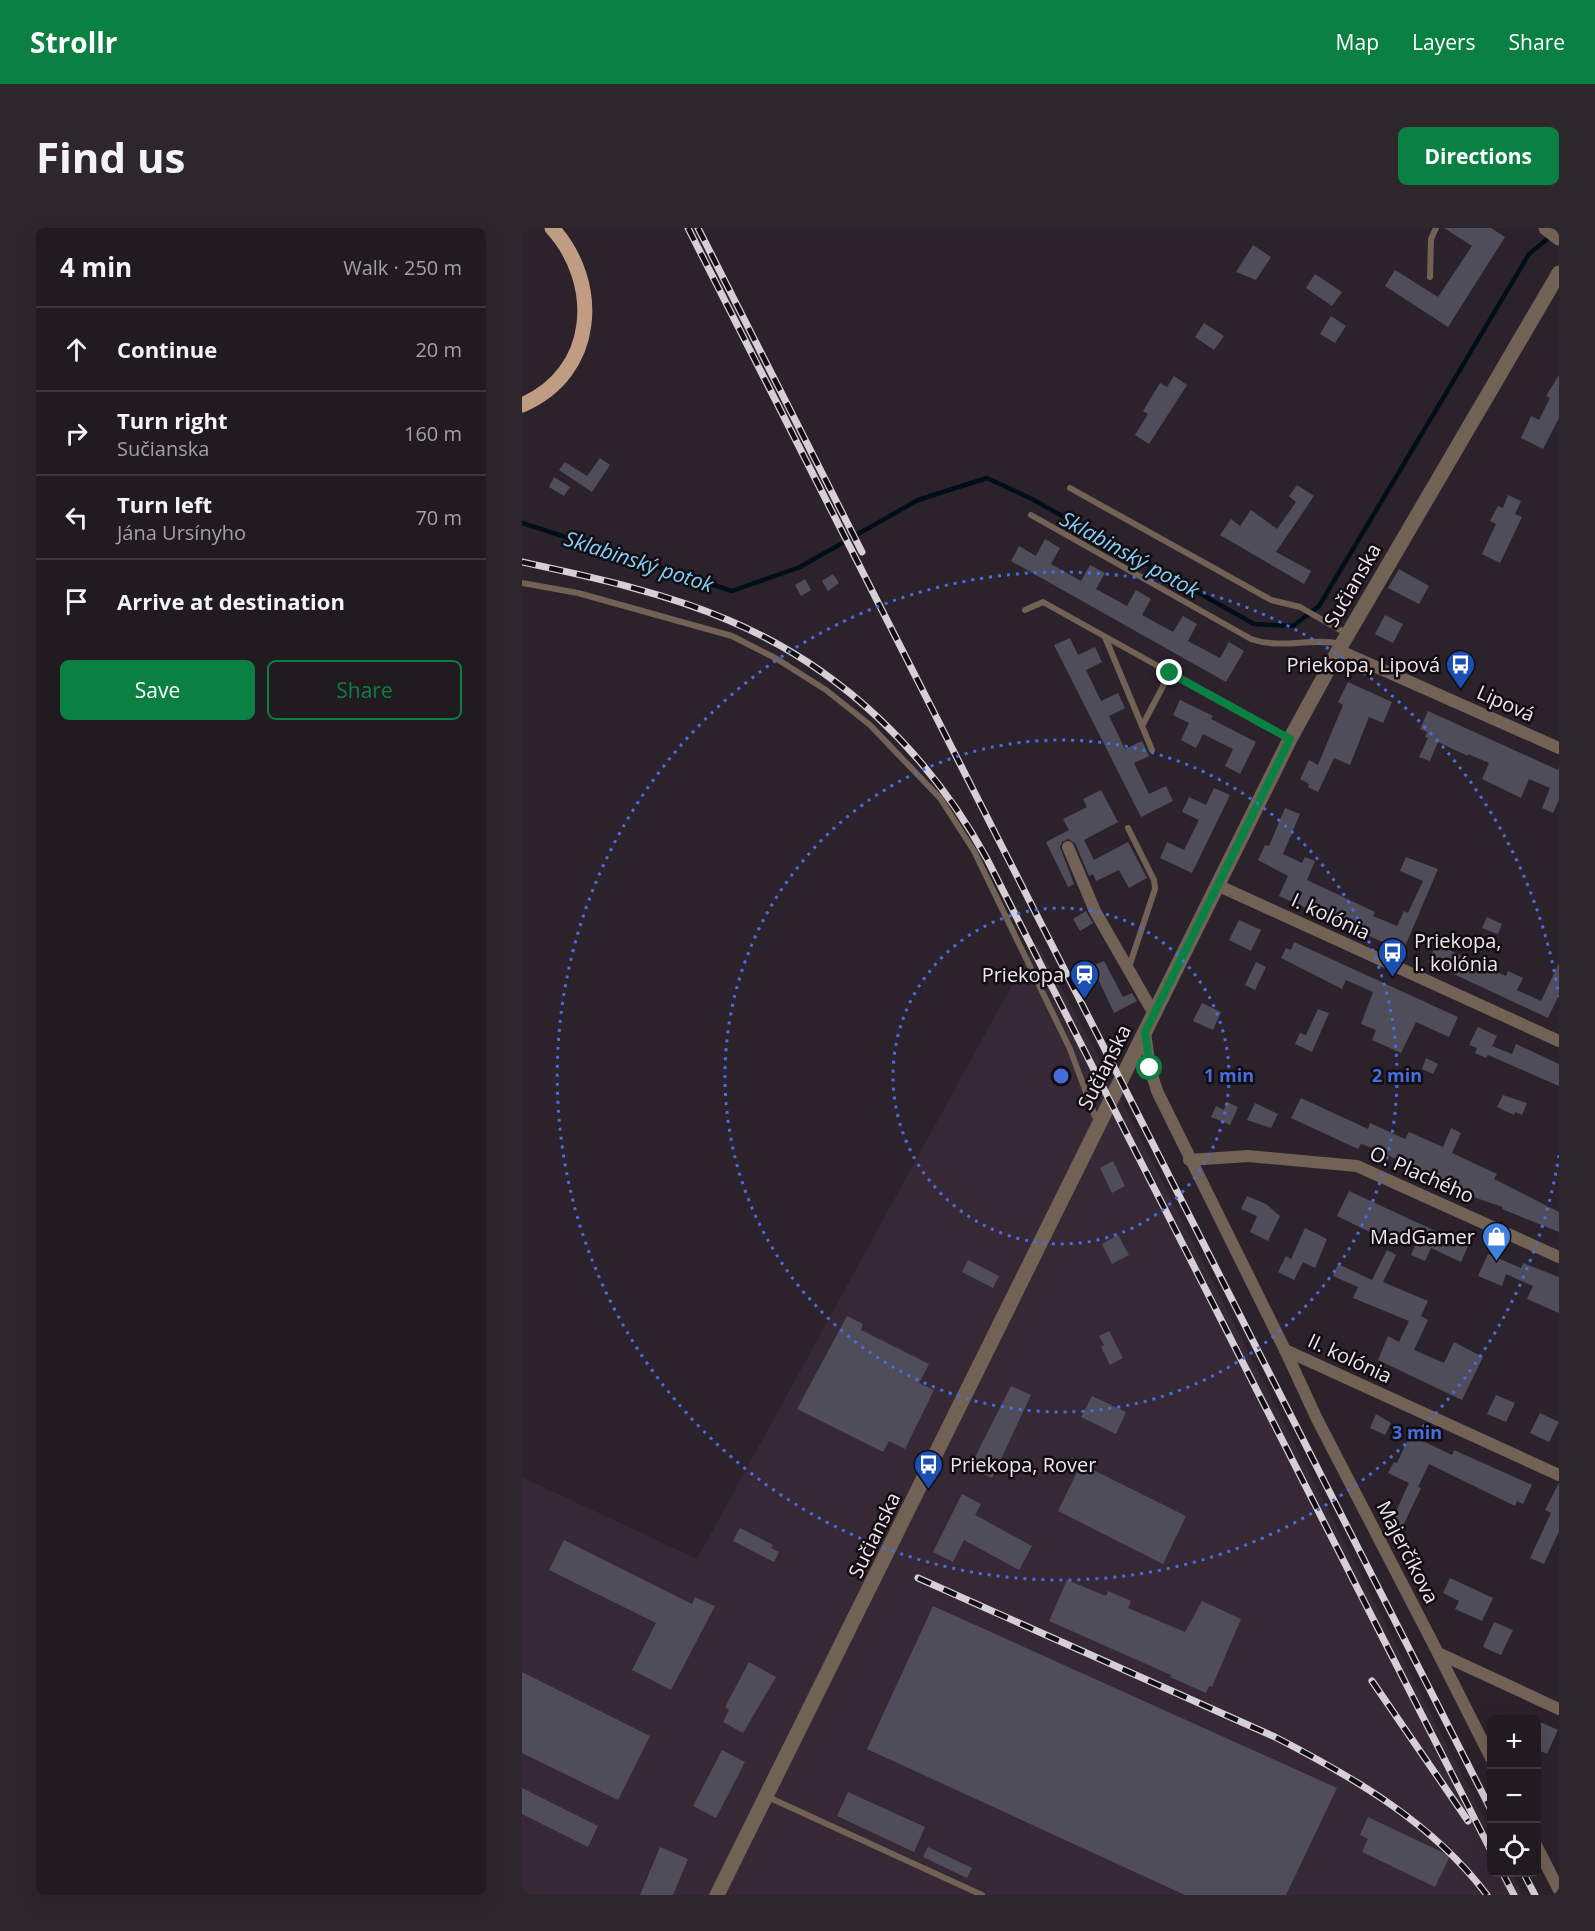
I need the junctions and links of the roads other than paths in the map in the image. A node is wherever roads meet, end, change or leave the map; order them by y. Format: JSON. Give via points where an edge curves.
{"nodes":[{"id":1,"x":552,"y":228,"type":"edge"},
{"id":2,"x":1436,"y":228,"type":"edge"},
{"id":3,"x":1546,"y":228,"type":"edge"},
{"id":4,"x":1559,"y":238,"type":"edge"},
{"id":5,"x":1559,"y":273,"type":"edge"},
{"id":6,"x":1430,"y":277,"type":"dead end"},
{"id":7,"x":522,"y":405,"type":"edge"},
{"id":8,"x":1070,"y":488,"type":"dead end"},
{"id":9,"x":1031,"y":514,"type":"dead end"},
{"id":10,"x":522,"y":583,"type":"edge"},
{"id":11,"x":1025,"y":610,"type":"dead end"},
{"id":12,"x":1105,"y":637,"type":"junction"},
{"id":13,"x":1343,"y":643,"type":"junction"},
{"id":14,"x":1170,"y":673,"type":"junction"},
{"id":15,"x":1142,"y":726,"type":"junction"},
{"id":16,"x":1290,"y":739,"type":"junction"},
{"id":17,"x":1559,"y":748,"type":"edge"},
{"id":18,"x":1152,"y":750,"type":"dead end"},
{"id":19,"x":1128,"y":828,"type":"dead end"},
{"id":20,"x":1068,"y":847,"type":"dead end"},
{"id":21,"x":1217,"y":885,"type":"junction"},
{"id":22,"x":1128,"y":967,"type":"junction"},
{"id":23,"x":1154,"y":1014,"type":"junction"},
{"id":24,"x":1145,"y":1032,"type":"junction"},
{"id":25,"x":1559,"y":1041,"type":"edge"},
{"id":26,"x":1099,"y":1125,"type":"junction"},
{"id":27,"x":1189,"y":1160,"type":"junction"},
{"id":28,"x":1559,"y":1257,"type":"edge"},
{"id":29,"x":1286,"y":1350,"type":"junction"},
{"id":30,"x":1559,"y":1475,"type":"edge"},
{"id":31,"x":1438,"y":1653,"type":"junction"},
{"id":32,"x":1559,"y":1709,"type":"edge"},
{"id":33,"x":1487,"y":1750,"type":"edge"},
{"id":34,"x":768,"y":1797,"type":"junction"},
{"id":35,"x":1541,"y":1855,"type":"edge"},
{"id":36,"x":1559,"y":1890,"type":"edge"},
{"id":37,"x":717,"y":1895,"type":"edge"},
{"id":38,"x":982,"y":1895,"type":"edge"}],
"edges":[{"from":1,"to":7,"type":"main road","via":[[571,253],[583,283],[584,329],[575,353],[558,379]]},
{"from":2,"to":6,"type":"lane","via":[[1431,239]]},
{"from":3,"to":4,"type":"street"},
{"from":5,"to":13,"type":"street","name":"Sučianska"},
{"from":8,"to":13,"type":"lane","via":[[1262,595],[1300,608],[1334,626]]},
{"from":9,"to":13,"type":"lane","via":[[1251,639],[1286,646],[1325,640]]},
{"from":10,"to":26,"type":"lane","via":[[578,593],[732,636],[826,690],[870,725],[940,798],[974,851],[1070,1049]]},
{"from":11,"to":12,"type":"lane","via":[[1043,603]]},
{"from":12,"to":14,"type":"lane"},
{"from":12,"to":15,"type":"lane"},
{"from":13,"to":16,"type":"street","name":"Sučianska"},
{"from":13,"to":17,"type":"street","name":"Lipová"},
{"from":14,"to":15,"type":"lane"},
{"from":14,"to":16,"type":"lane"},
{"from":15,"to":18,"type":"lane"},
{"from":16,"to":21,"type":"street","name":"Sučianska"},
{"from":19,"to":22,"type":"lane","via":[[1155,889]]},
{"from":20,"to":22,"type":"street","via":[[1095,911]]},
{"from":21,"to":23,"type":"street","name":"Sučianska"},
{"from":21,"to":25,"type":"street","name":"I. kolónia"},
{"from":22,"to":23,"type":"street"},
{"from":23,"to":24,"type":"street","name":"Sučianska"},
{"from":24,"to":26,"type":"street","name":"Sučianska"},
{"from":24,"to":27,"type":"street","name":"II. kolónia","via":[[1157,1091]]},
{"from":26,"to":34,"type":"street","name":"Sučianska"},
{"from":27,"to":28,"type":"street","name":"O. Plachého","via":[[1248,1156],[1357,1166]]},
{"from":27,"to":29,"type":"street","name":"II. kolónia"},
{"from":29,"to":30,"type":"street","name":"II. kolónia"},
{"from":29,"to":31,"type":"street","name":"Majerčíkova","via":[[1317,1419]]},
{"from":31,"to":32,"type":"street"},
{"from":31,"to":33,"type":"street","name":"Majerčíkova"},
{"from":34,"to":37,"type":"street","name":"Sučianska"},
{"from":34,"to":38,"type":"lane"},
{"from":35,"to":36,"type":"street"}]}
